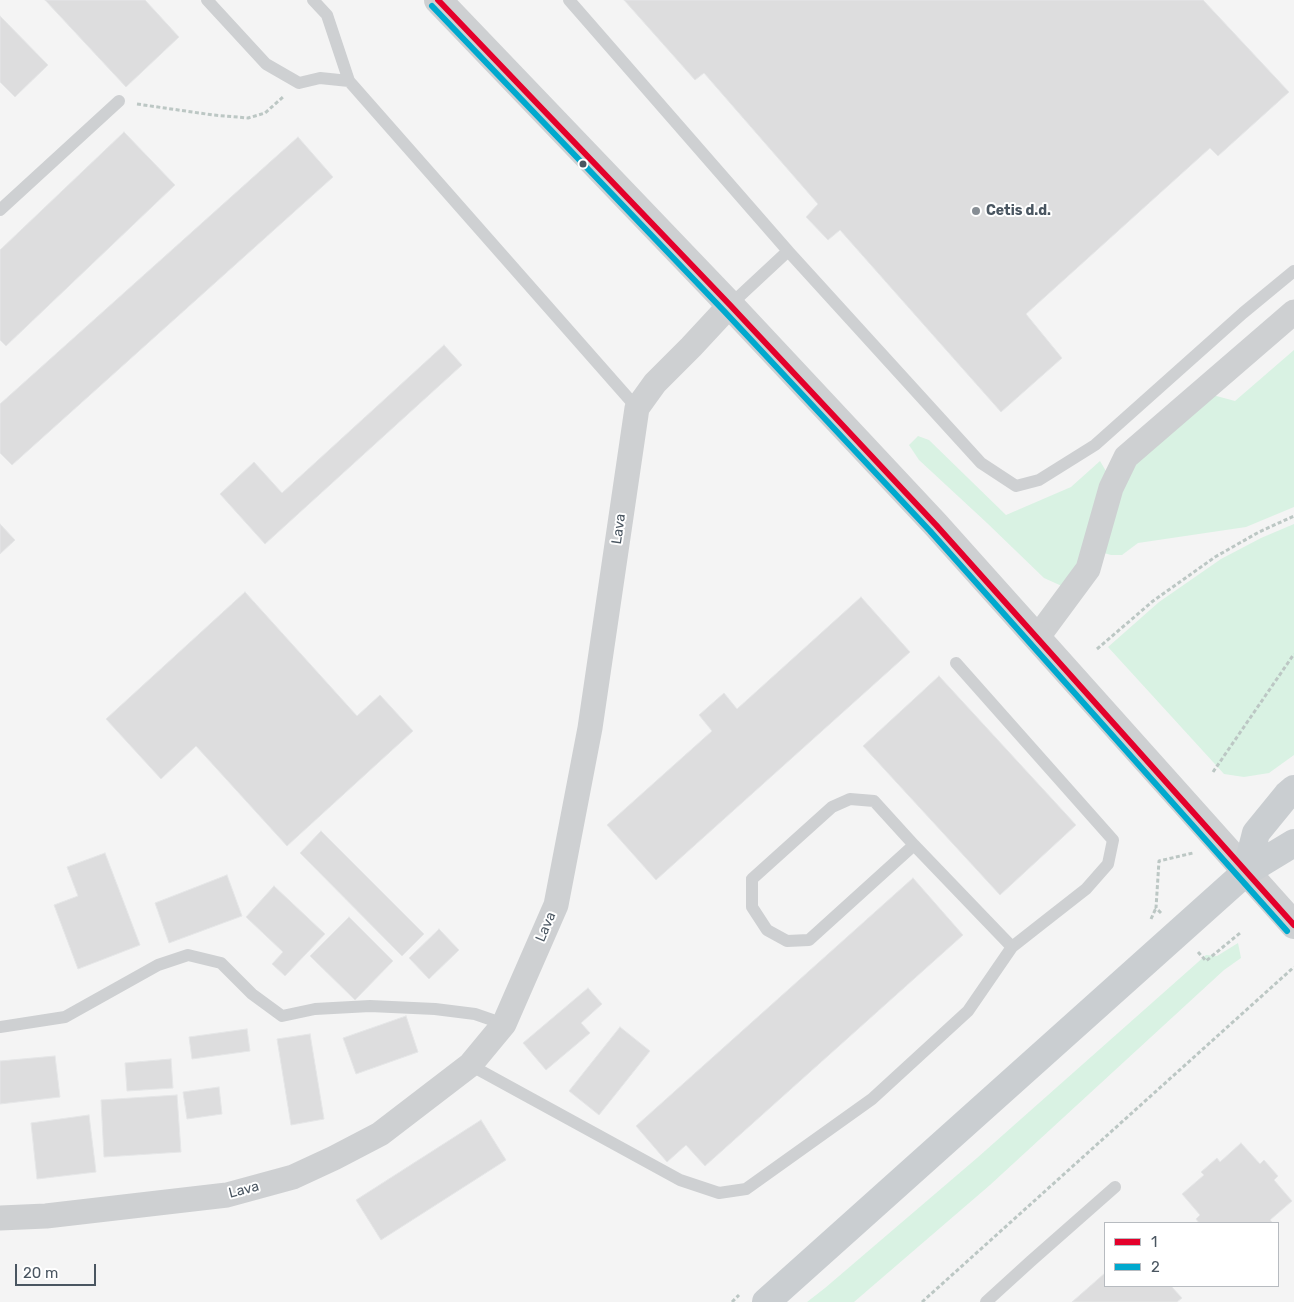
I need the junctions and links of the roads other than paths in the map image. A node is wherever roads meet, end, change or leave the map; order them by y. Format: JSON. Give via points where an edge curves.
{"nodes":[{"id":1,"x":207,"y":0,"type":"edge"},
{"id":2,"x":313,"y":0,"type":"edge"},
{"id":3,"x":438,"y":0,"type":"edge"},
{"id":4,"x":570,"y":0,"type":"edge"},
{"id":5,"x":349,"y":81,"type":"junction"},
{"id":6,"x":119,"y":101,"type":"road end"},
{"id":7,"x":0,"y":210,"type":"edge"},
{"id":8,"x":788,"y":251,"type":"junction"},
{"id":9,"x":1294,"y":271,"type":"edge"},
{"id":10,"x":730,"y":305,"type":"junction"},
{"id":11,"x":1294,"y":312,"type":"edge"},
{"id":12,"x":637,"y":408,"type":"junction"},
{"id":13,"x":1037,"y":638,"type":"junction"},
{"id":14,"x":956,"y":664,"type":"dead end"},
{"id":15,"x":1294,"y":789,"type":"edge"},
{"id":16,"x":1294,"y":843,"type":"edge"},
{"id":17,"x":914,"y":845,"type":"junction"},
{"id":18,"x":1246,"y":872,"type":"junction"},
{"id":19,"x":1294,"y":925,"type":"edge"},
{"id":20,"x":1012,"y":947,"type":"junction"},
{"id":21,"x":504,"y":1024,"type":"junction"},
{"id":22,"x":0,"y":1027,"type":"edge"},
{"id":23,"x":470,"y":1065,"type":"junction"},
{"id":24,"x":1115,"y":1188,"type":"dead end"},
{"id":25,"x":0,"y":1218,"type":"edge"},
{"id":26,"x":766,"y":1302,"type":"edge"},
{"id":27,"x":986,"y":1302,"type":"edge"}],
"edges":[{"from":1,"to":5,"type":"lane","via":[[266,64],[299,83],[320,78]]},
{"from":2,"to":5,"type":"lane","via":[[327,15]]},
{"from":3,"to":10,"type":"street"},
{"from":4,"to":8,"type":"lane"},
{"from":5,"to":12,"type":"lane"},
{"from":6,"to":7,"type":"lane"},
{"from":8,"to":9,"type":"lane","via":[[980,463],[1016,486],[1039,480],[1095,445]]},
{"from":8,"to":10,"type":"lane"},
{"from":10,"to":12,"type":"street","name":"Lava","via":[[655,383]]},
{"from":10,"to":13,"type":"street"},
{"from":11,"to":13,"type":"street","via":[[1126,457],[1111,488],[1088,568]]},
{"from":12,"to":21,"type":"street","name":"Lava","via":[[590,728],[556,905]]},
{"from":13,"to":18,"type":"street"},
{"from":14,"to":20,"type":"lane","via":[[1113,840],[1108,864],[1086,889]]},
{"from":15,"to":18,"type":"main road","via":[[1256,833]]},
{"from":16,"to":18,"type":"main road"},
{"from":17,"to":17,"type":"lane","via":[[874,801],[850,799],[832,807],[752,879],[752,907],[767,930],[787,940],[810,940]]},
{"from":17,"to":20,"type":"lane"},
{"from":18,"to":19,"type":"street"},
{"from":18,"to":26,"type":"main road"},
{"from":20,"to":23,"type":"lane","via":[[968,1011],[924,1052],[872,1099],[746,1189],[718,1193],[680,1180]]},
{"from":21,"to":22,"type":"lane","via":[[476,1014],[370,1006],[315,1009],[282,1016],[252,994],[221,963],[188,955],[158,965],[65,1017]]},
{"from":21,"to":23,"type":"street","name":"Lava"},
{"from":23,"to":25,"type":"street","name":"Lava","via":[[380,1134],[293,1177],[227,1195],[46,1216]]},
{"from":24,"to":27,"type":"lane"}]}
